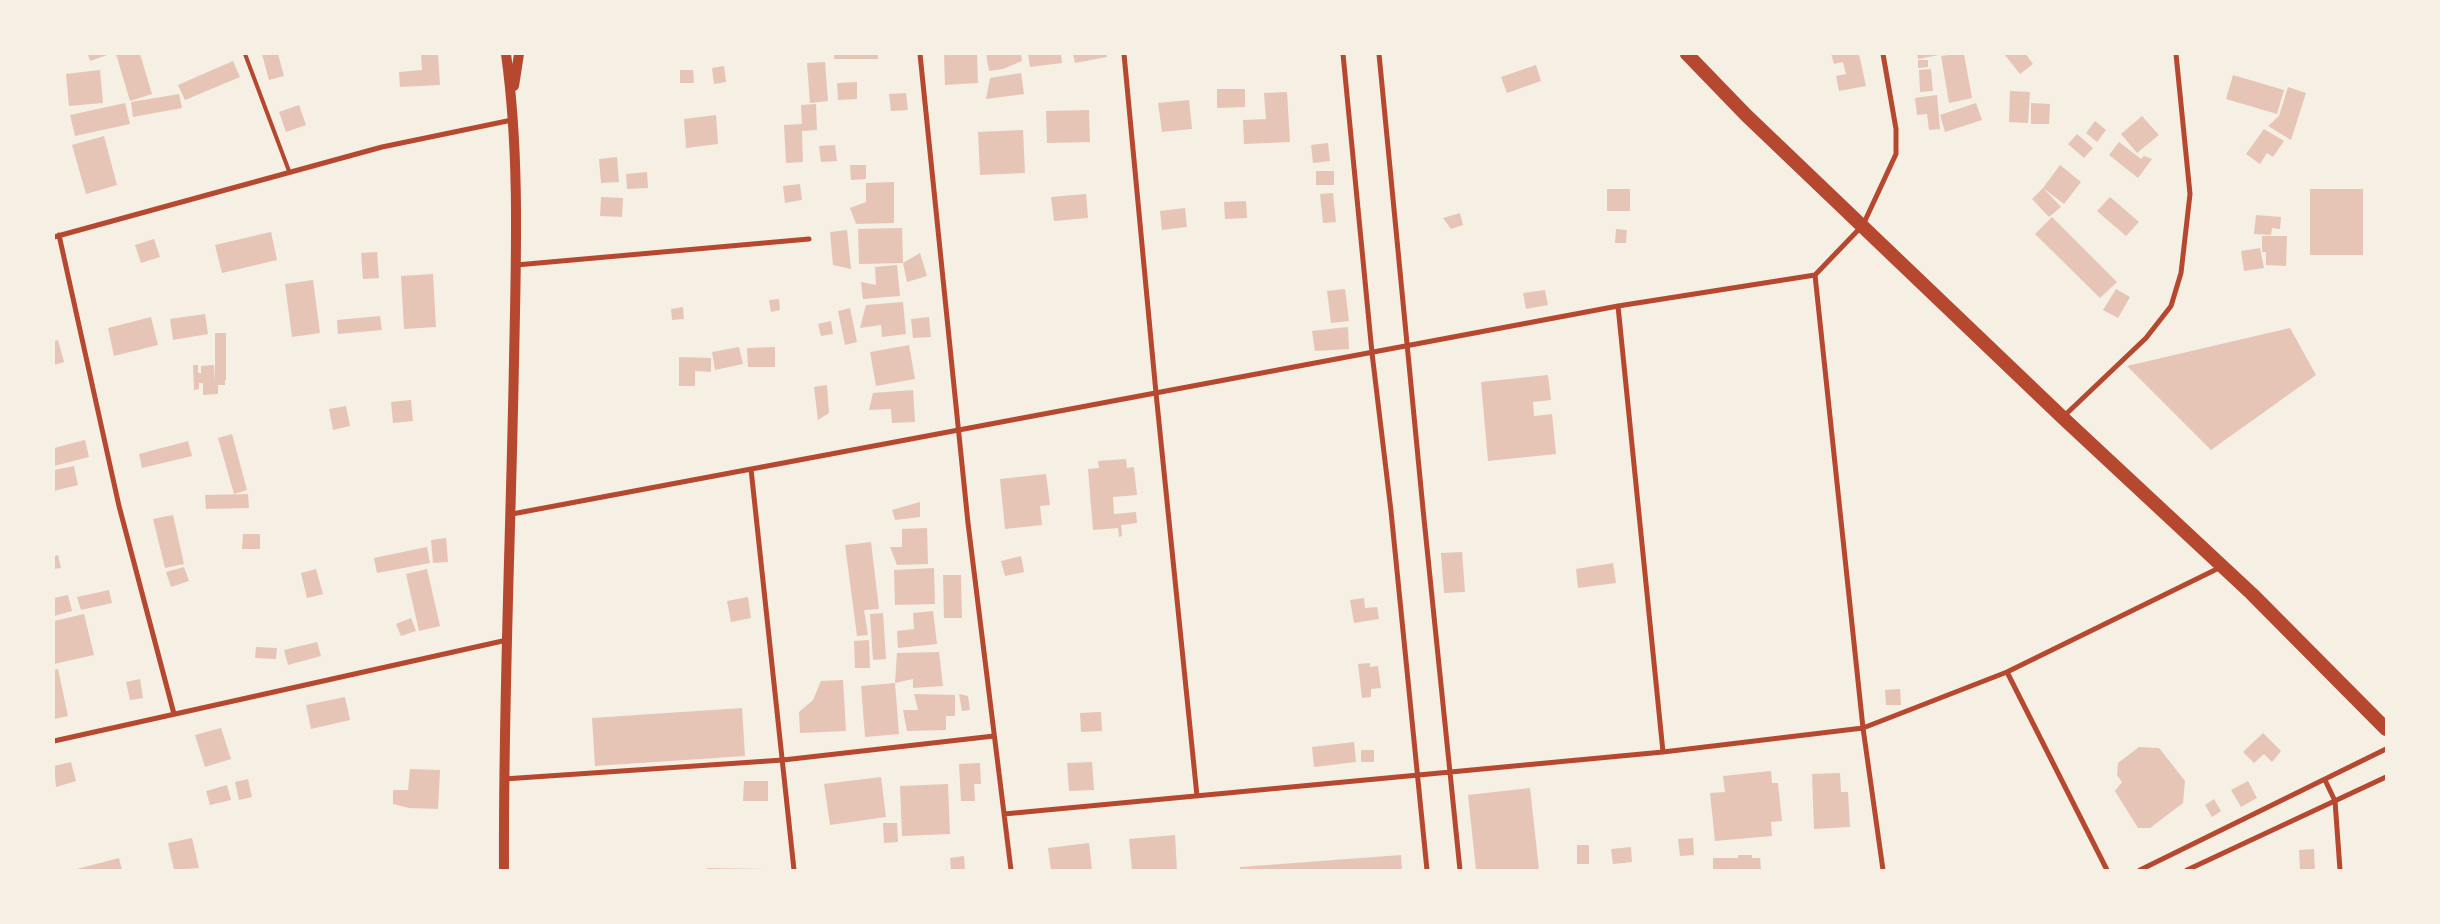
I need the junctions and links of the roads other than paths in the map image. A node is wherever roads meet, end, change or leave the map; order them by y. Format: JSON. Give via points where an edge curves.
{"nodes":[{"id":1,"x":245,"y":54,"type":"edge"},
{"id":2,"x":506,"y":54,"type":"edge"},
{"id":3,"x":519,"y":54,"type":"edge"},
{"id":4,"x":920,"y":54,"type":"edge"},
{"id":5,"x":1124,"y":54,"type":"edge"},
{"id":6,"x":1343,"y":54,"type":"edge"},
{"id":7,"x":1379,"y":54,"type":"edge"},
{"id":8,"x":1687,"y":54,"type":"edge"},
{"id":9,"x":1883,"y":54,"type":"edge"},
{"id":10,"x":2176,"y":54,"type":"edge"},
{"id":11,"x":512,"y":100,"type":"junction"},
{"id":12,"x":512,"y":120,"type":"junction"},
{"id":13,"x":289,"y":171,"type":"junction"},
{"id":14,"x":1863,"y":225,"type":"junction"},
{"id":15,"x":56,"y":236,"type":"edge"},
{"id":16,"x":809,"y":239,"type":"dead end"},
{"id":17,"x":516,"y":265,"type":"junction"},
{"id":18,"x":1815,"y":275,"type":"junction"},
{"id":19,"x":1618,"y":306,"type":"junction"},
{"id":20,"x":1408,"y":346,"type":"junction"},
{"id":21,"x":1372,"y":353,"type":"junction"},
{"id":22,"x":1156,"y":393,"type":"junction"},
{"id":23,"x":2062,"y":417,"type":"junction"},
{"id":24,"x":958,"y":430,"type":"junction"},
{"id":25,"x":751,"y":469,"type":"junction"},
{"id":26,"x":512,"y":514,"type":"junction"},
{"id":27,"x":2221,"y":567,"type":"junction"},
{"id":28,"x":508,"y":640,"type":"junction"},
{"id":29,"x":2007,"y":672,"type":"junction"},
{"id":30,"x":174,"y":714,"type":"junction"},
{"id":31,"x":1863,"y":728,"type":"junction"},
{"id":32,"x":2386,"y":729,"type":"edge"},
{"id":33,"x":994,"y":736,"type":"junction"},
{"id":34,"x":54,"y":741,"type":"edge"},
{"id":35,"x":2386,"y":749,"type":"edge"},
{"id":36,"x":1663,"y":752,"type":"junction"},
{"id":37,"x":782,"y":760,"type":"junction"},
{"id":38,"x":1450,"y":771,"type":"junction"},
{"id":39,"x":1418,"y":775,"type":"junction"},
{"id":40,"x":2386,"y":777,"type":"edge"},
{"id":41,"x":504,"y":779,"type":"junction"},
{"id":42,"x":2324,"y":780,"type":"junction"},
{"id":43,"x":1197,"y":796,"type":"junction"},
{"id":44,"x":2335,"y":801,"type":"junction"},
{"id":45,"x":1004,"y":814,"type":"junction"},
{"id":46,"x":504,"y":870,"type":"edge"},
{"id":47,"x":794,"y":870,"type":"edge"},
{"id":48,"x":1010,"y":870,"type":"edge"},
{"id":49,"x":1427,"y":870,"type":"edge"},
{"id":50,"x":1460,"y":870,"type":"edge"},
{"id":51,"x":1882,"y":870,"type":"edge"},
{"id":52,"x":2107,"y":870,"type":"edge"},
{"id":53,"x":2140,"y":870,"type":"edge"},
{"id":54,"x":2187,"y":870,"type":"edge"},
{"id":55,"x":2340,"y":870,"type":"edge"}],
"edges":[{"from":1,"to":13,"type":"lane"},
{"from":2,"to":11,"type":"main road"},
{"from":3,"to":11,"type":"main road"},
{"from":4,"to":24,"type":"street"},
{"from":5,"to":22,"type":"street"},
{"from":6,"to":21,"type":"street"},
{"from":7,"to":20,"type":"street"},
{"from":8,"to":14,"type":"highway","via":[[1746,115]]},
{"from":9,"to":14,"type":"street","via":[[1896,129],[1896,154]]},
{"from":10,"to":23,"type":"street","via":[[2190,194],[2181,273],[2171,306],[2146,338]]},
{"from":11,"to":12,"type":"main road"},
{"from":12,"to":13,"type":"street","via":[[382,147]]},
{"from":12,"to":17,"type":"main road"},
{"from":13,"to":15,"type":"street"},
{"from":14,"to":18,"type":"street"},
{"from":14,"to":23,"type":"highway"},
{"from":15,"to":30,"type":"street","via":[[119,506]]},
{"from":16,"to":17,"type":"street"},
{"from":17,"to":26,"type":"main road"},
{"from":18,"to":19,"type":"street"},
{"from":18,"to":31,"type":"street"},
{"from":19,"to":20,"type":"street"},
{"from":19,"to":36,"type":"street"},
{"from":20,"to":21,"type":"street"},
{"from":20,"to":38,"type":"street"},
{"from":21,"to":22,"type":"street"},
{"from":21,"to":39,"type":"street"},
{"from":22,"to":24,"type":"street"},
{"from":22,"to":43,"type":"street"},
{"from":23,"to":27,"type":"highway"},
{"from":24,"to":25,"type":"street"},
{"from":24,"to":33,"type":"street"},
{"from":25,"to":26,"type":"street"},
{"from":25,"to":37,"type":"street"},
{"from":26,"to":28,"type":"main road"},
{"from":27,"to":29,"type":"street"},
{"from":27,"to":32,"type":"highway"},
{"from":28,"to":30,"type":"street"},
{"from":28,"to":41,"type":"main road"},
{"from":29,"to":31,"type":"street"},
{"from":29,"to":52,"type":"street"},
{"from":30,"to":34,"type":"street"},
{"from":31,"to":36,"type":"street"},
{"from":31,"to":51,"type":"street"},
{"from":33,"to":37,"type":"street"},
{"from":33,"to":45,"type":"street"},
{"from":35,"to":42,"type":"street"},
{"from":36,"to":38,"type":"street"},
{"from":37,"to":41,"type":"street"},
{"from":37,"to":47,"type":"street"},
{"from":38,"to":39,"type":"street"},
{"from":38,"to":50,"type":"street"},
{"from":39,"to":43,"type":"street"},
{"from":39,"to":49,"type":"street"},
{"from":40,"to":44,"type":"street"},
{"from":41,"to":46,"type":"main road"},
{"from":42,"to":44,"type":"street"},
{"from":42,"to":53,"type":"street"},
{"from":43,"to":45,"type":"street"},
{"from":44,"to":54,"type":"street"},
{"from":44,"to":55,"type":"street"},
{"from":45,"to":48,"type":"street"}]}
